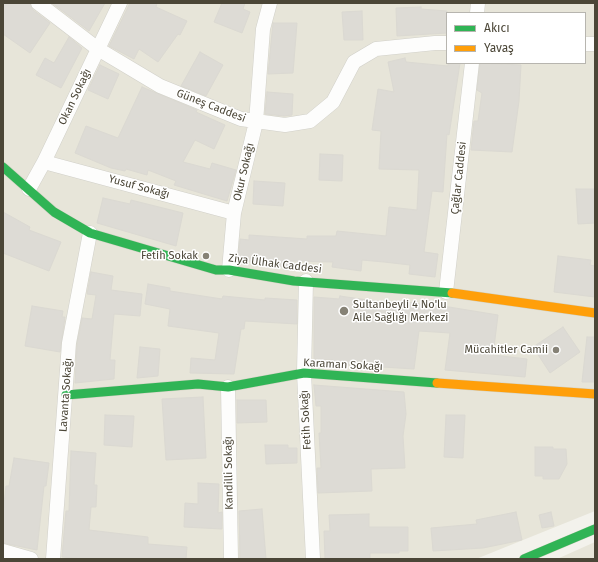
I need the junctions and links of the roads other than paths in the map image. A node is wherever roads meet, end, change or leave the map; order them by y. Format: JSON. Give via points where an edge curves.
{"nodes":[{"id":1,"x":38,"y":3,"type":"edge"},
{"id":2,"x":120,"y":3,"type":"edge"},
{"id":3,"x":270,"y":3,"type":"edge"},
{"id":4,"x":446,"y":43,"type":"edge"},
{"id":5,"x":98,"y":49,"type":"junction"},
{"id":6,"x":472,"y":64,"type":"edge"},
{"id":7,"x":256,"y":122,"type":"junction"},
{"id":8,"x":44,"y":162,"type":"junction"},
{"id":9,"x":3,"y":167,"type":"edge"},
{"id":10,"x":29,"y":189,"type":"junction"},
{"id":11,"x":234,"y":213,"type":"junction"},
{"id":12,"x":90,"y":233,"type":"junction"},
{"id":13,"x":229,"y":270,"type":"junction"},
{"id":14,"x":306,"y":281,"type":"junction"},
{"id":15,"x":446,"y":292,"type":"junction"},
{"id":16,"x":595,"y":313,"type":"edge"},
{"id":17,"x":304,"y":373,"type":"junction"},
{"id":18,"x":228,"y":387,"type":"junction"},
{"id":19,"x":595,"y":394,"type":"edge"},
{"id":20,"x":66,"y":395,"type":"junction"},
{"id":21,"x":595,"y":529,"type":"edge"},
{"id":22,"x":3,"y":551,"type":"edge"},
{"id":23,"x":31,"y":559,"type":"edge"},
{"id":24,"x":52,"y":559,"type":"edge"},
{"id":25,"x":231,"y":559,"type":"edge"},
{"id":26,"x":313,"y":559,"type":"edge"},
{"id":27,"x":527,"y":559,"type":"edge"}],
"edges":[{"from":1,"to":5,"type":"street","name":"Güneş Caddesi"},
{"from":2,"to":5,"type":"street","name":"Okan Sokağı"},
{"from":3,"to":7,"type":"street","name":"Okur Sokağı","via":[[263,29]]},
{"from":4,"to":7,"type":"street","name":"Güneş Caddesi","via":[[376,49],[354,62],[334,102],[310,122],[285,125]]},
{"from":5,"to":7,"type":"street","name":"Güneş Caddesi","via":[[160,86],[241,119]]},
{"from":5,"to":8,"type":"street","name":"Okan Sokağı"},
{"from":6,"to":15,"type":"street","name":"Çağlar Caddesi"},
{"from":7,"to":11,"type":"street","name":"Okur Sokağı"},
{"from":8,"to":10,"type":"street","name":"Okan Sokağı"},
{"from":8,"to":11,"type":"street","name":"Yusuf Sokağı"},
{"from":9,"to":10,"type":"street","name":"Ziya Ülhak Caddesi"},
{"from":10,"to":12,"type":"street","name":"Ziya Ülhak Caddesi","via":[[54,212]]},
{"from":11,"to":13,"type":"street","name":"Okur Sokağı"},
{"from":12,"to":13,"type":"street","name":"Ziya Ülhak Caddesi","via":[[216,270]]},
{"from":12,"to":20,"type":"street","name":"Lavanta Sokağı","via":[[69,343]]},
{"from":13,"to":14,"type":"street","name":"Ziya Ülhak Caddesi"},
{"from":14,"to":15,"type":"street","name":"Ziya Ülhak Caddesi"},
{"from":14,"to":17,"type":"street","name":"Fetih Sokağı"},
{"from":15,"to":16,"type":"street","name":"Ziya Ülhak Caddesi"},
{"from":17,"to":18,"type":"street","name":"Karaman Sokağı"},
{"from":17,"to":19,"type":"street","name":"Karaman Sokağı"},
{"from":17,"to":26,"type":"street","name":"Fetih Sokağı"},
{"from":18,"to":20,"type":"street","name":"Karaman Sokağı","via":[[198,384]]},
{"from":18,"to":25,"type":"street","name":"Kandilli Sokağı"},
{"from":20,"to":24,"type":"street","name":"Lavanta Sokağı"},
{"from":21,"to":27,"type":"street"},
{"from":22,"to":23,"type":"street"}]}
